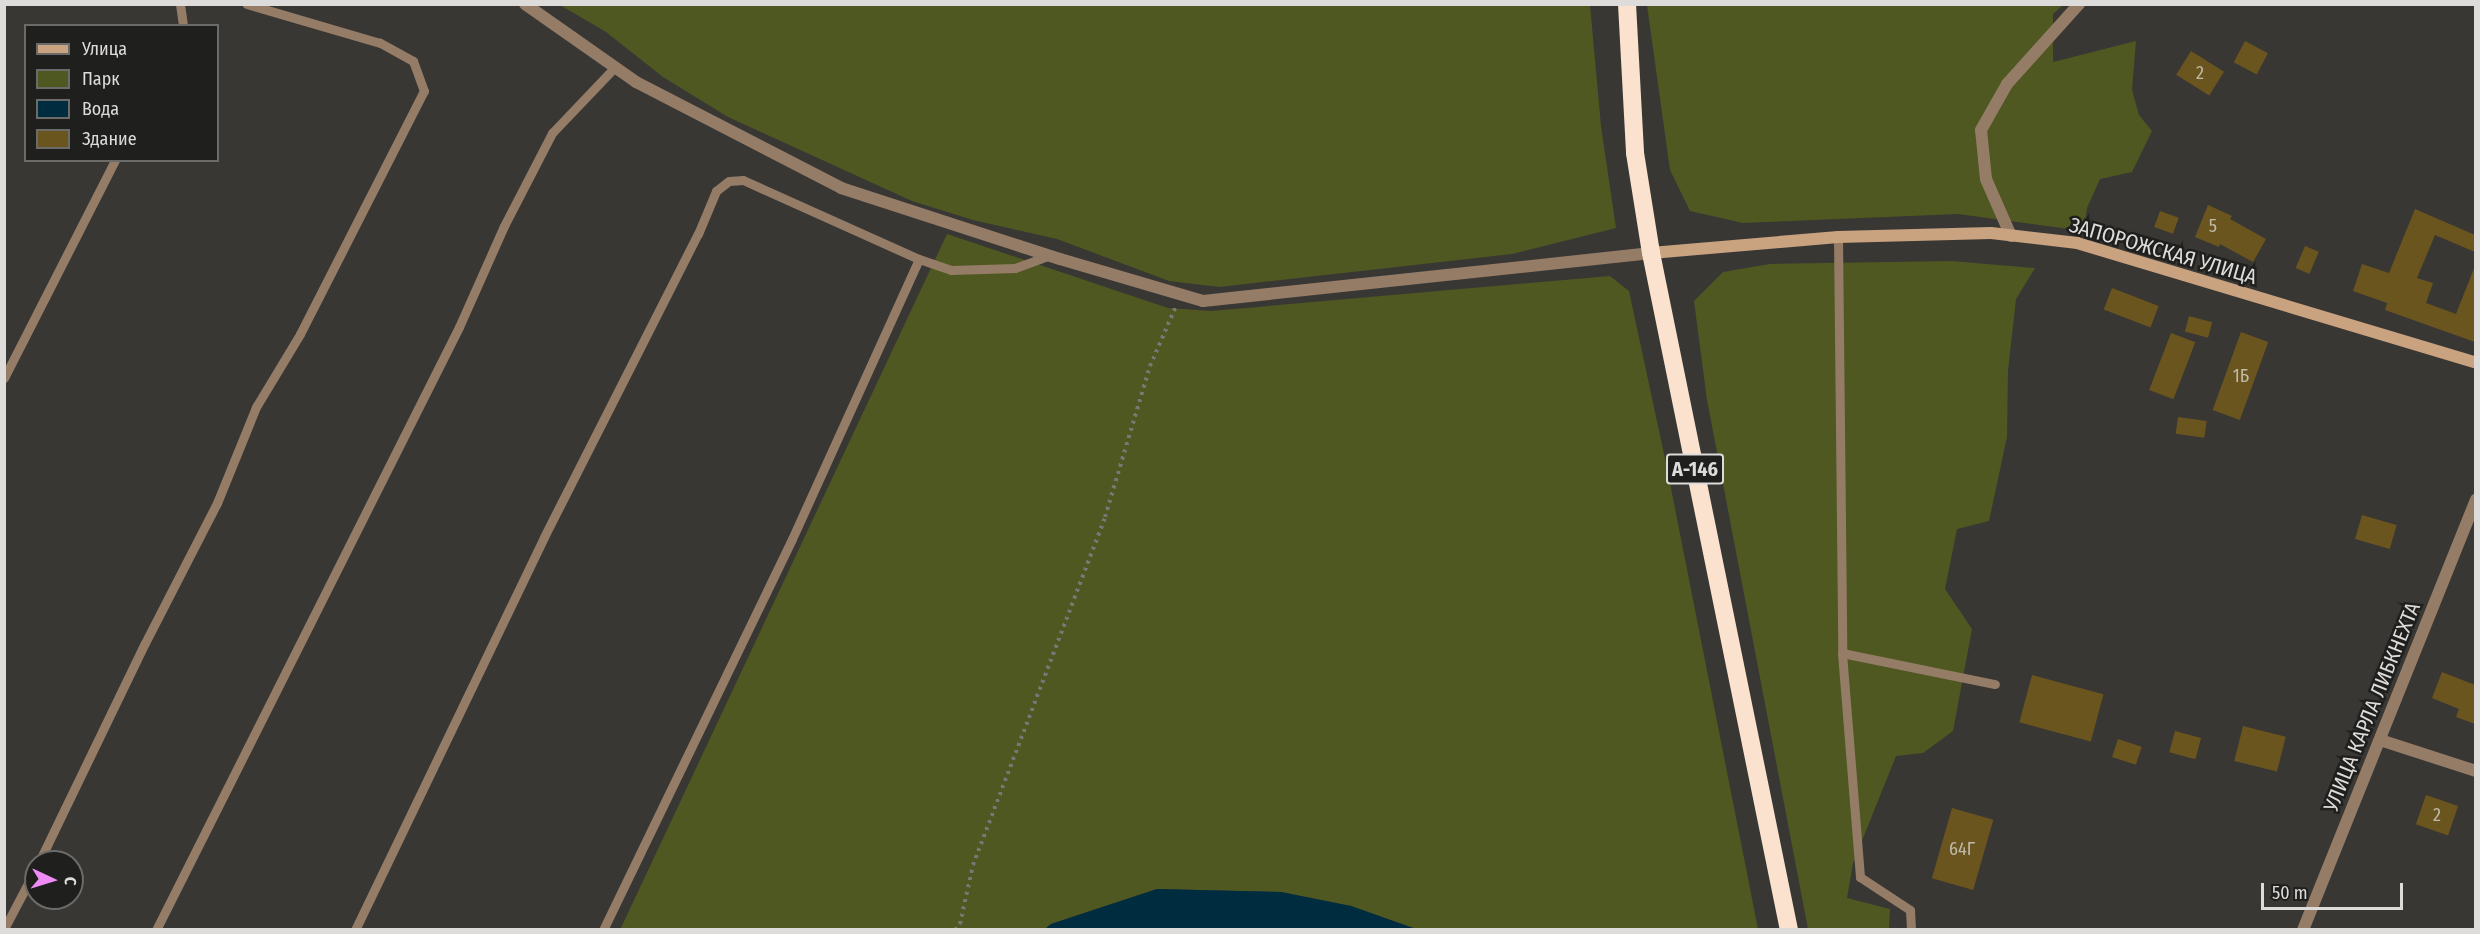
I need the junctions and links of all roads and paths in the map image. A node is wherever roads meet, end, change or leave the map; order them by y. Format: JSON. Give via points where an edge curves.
{"nodes":[{"id":1,"x":180,"y":4,"type":"edge"},
{"id":2,"x":247,"y":4,"type":"edge"},
{"id":3,"x":525,"y":4,"type":"edge"},
{"id":4,"x":1627,"y":4,"type":"edge"},
{"id":5,"x":2079,"y":4,"type":"edge"},
{"id":6,"x":183,"y":24,"type":"edge"},
{"id":7,"x":615,"y":67,"type":"junction"},
{"id":8,"x":114,"y":162,"type":"edge"},
{"id":9,"x":2011,"y":236,"type":"junction"},
{"id":10,"x":1838,"y":237,"type":"junction"},
{"id":11,"x":1651,"y":253,"type":"junction"},
{"id":12,"x":1050,"y":255,"type":"junction"},
{"id":13,"x":919,"y":259,"type":"junction"},
{"id":14,"x":1181,"y":294,"type":"junction"},
{"id":15,"x":2475,"y":363,"type":"edge"},
{"id":16,"x":4,"y":378,"type":"edge"},
{"id":17,"x":2475,"y":499,"type":"edge"},
{"id":18,"x":1842,"y":653,"type":"junction"},
{"id":19,"x":1995,"y":684,"type":"dead end"},
{"id":20,"x":2380,"y":740,"type":"junction"},
{"id":21,"x":2475,"y":771,"type":"edge"},
{"id":22,"x":45,"y":850,"type":"edge"},
{"id":23,"x":24,"y":891,"type":"edge"},
{"id":24,"x":4,"y":929,"type":"edge"},
{"id":25,"x":156,"y":930,"type":"edge"},
{"id":26,"x":355,"y":930,"type":"edge"},
{"id":27,"x":603,"y":930,"type":"edge"},
{"id":28,"x":955,"y":930,"type":"edge"},
{"id":29,"x":1789,"y":930,"type":"edge"},
{"id":30,"x":1911,"y":930,"type":"edge"},
{"id":31,"x":2302,"y":930,"type":"edge"}],
"edges":[{"from":1,"to":6,"type":"lane"},
{"from":2,"to":22,"type":"lane","via":[[380,43],[413,61],[424,91],[300,334],[256,407],[217,503],[144,643]]},
{"from":3,"to":7,"type":"street"},
{"from":4,"to":11,"type":"highway","number":"А-146","via":[[1635,153]]},
{"from":5,"to":9,"type":"street","via":[[2007,84],[1981,130],[1986,179]]},
{"from":7,"to":12,"type":"street","via":[[636,82],[841,188]]},
{"from":7,"to":25,"type":"lane","via":[[552,133],[504,226],[459,327]]},
{"from":8,"to":16,"type":"lane"},
{"from":9,"to":10,"type":"main road","name":"ЗАПОРОЖСКАЯ УЛИЦА","via":[[1991,233]]},
{"from":9,"to":15,"type":"main road","name":"ЗАПОРОЖСКАЯ УЛИЦА","via":[[2078,243]]},
{"from":10,"to":11,"type":"main road","name":"ЗАПОРОЖСКАЯ УЛИЦА"},
{"from":10,"to":18,"type":"lane"},
{"from":11,"to":14,"type":"street","via":[[1203,301]]},
{"from":11,"to":29,"type":"highway","number":"А-146"},
{"from":12,"to":13,"type":"lane","via":[[1015,268],[951,270]]},
{"from":12,"to":14,"type":"street"},
{"from":13,"to":26,"type":"lane","via":[[743,180],[729,182],[716,191]]},
{"from":13,"to":27,"type":"lane","via":[[792,539]]},
{"from":14,"to":28,"type":"path","via":[[1150,366],[1105,517],[973,865],[960,924]]},
{"from":17,"to":20,"type":"street","name":"УЛИЦА КАРЛА ЛИБКНЕХТА"},
{"from":18,"to":19,"type":"lane"},
{"from":18,"to":30,"type":"lane","via":[[1860,877],[1910,910]]},
{"from":20,"to":21,"type":"street"},
{"from":20,"to":31,"type":"street","name":"УЛИЦА КАРЛА ЛИБКНЕХТА"},
{"from":23,"to":24,"type":"lane"}]}
